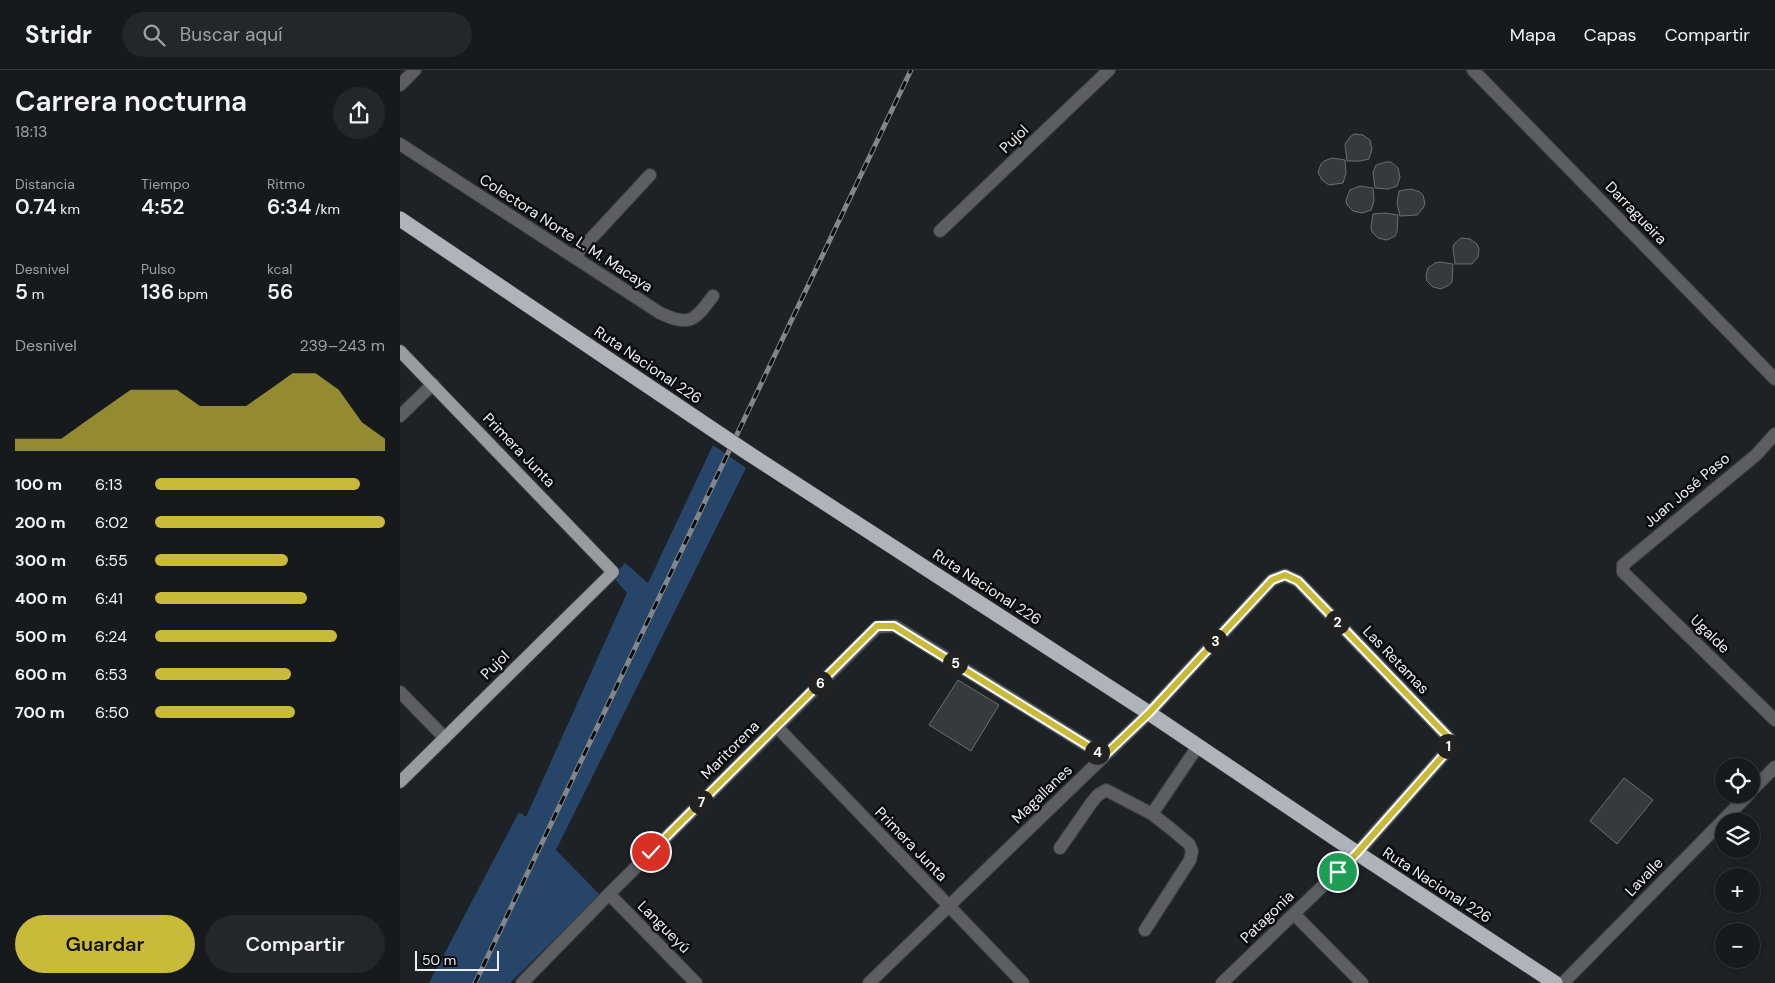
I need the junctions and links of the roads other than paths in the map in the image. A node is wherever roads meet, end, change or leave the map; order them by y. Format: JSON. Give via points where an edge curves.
{"nodes":[{"id":1,"x":414,"y":70,"type":"edge"},
{"id":2,"x":1109,"y":70,"type":"edge"},
{"id":3,"x":1473,"y":70,"type":"edge"},
{"id":4,"x":400,"y":85,"type":"edge"},
{"id":5,"x":400,"y":144,"type":"edge"},
{"id":6,"x":650,"y":175,"type":"dead end"},
{"id":7,"x":400,"y":219,"type":"edge"},
{"id":8,"x":940,"y":231,"type":"dead end"},
{"id":9,"x":574,"y":257,"type":"junction"},
{"id":10,"x":713,"y":296,"type":"dead end"},
{"id":11,"x":400,"y":351,"type":"edge"},
{"id":12,"x":1775,"y":379,"type":"edge"},
{"id":13,"x":433,"y":384,"type":"junction"},
{"id":14,"x":400,"y":416,"type":"edge"},
{"id":15,"x":1775,"y":434,"type":"edge"},
{"id":16,"x":613,"y":572,"type":"joint"},
{"id":17,"x":1623,"y":572,"type":"joint"},
{"id":18,"x":1272,"y":580,"type":"joint"},
{"id":19,"x":400,"y":692,"type":"edge"},
{"id":20,"x":1149,"y":713,"type":"junction"},
{"id":21,"x":1775,"y":720,"type":"edge"},
{"id":22,"x":776,"y":727,"type":"junction"},
{"id":23,"x":445,"y":738,"type":"junction"},
{"id":24,"x":1198,"y":746,"type":"junction"},
{"id":25,"x":1104,"y":756,"type":"junction"},
{"id":26,"x":1775,"y":767,"type":"edge"},
{"id":27,"x":400,"y":782,"type":"edge"},
{"id":28,"x":1760,"y":782,"type":"edge"},
{"id":29,"x":1740,"y":803,"type":"edge"},
{"id":30,"x":1152,"y":814,"type":"junction"},
{"id":31,"x":1060,"y":848,"type":"dead end"},
{"id":32,"x":1357,"y":853,"type":"junction"},
{"id":33,"x":609,"y":894,"type":"junction"},
{"id":34,"x":949,"y":907,"type":"junction"},
{"id":35,"x":1294,"y":914,"type":"junction"},
{"id":36,"x":1145,"y":930,"type":"dead end"},
{"id":37,"x":522,"y":983,"type":"edge"},
{"id":38,"x":696,"y":983,"type":"edge"},
{"id":39,"x":869,"y":983,"type":"edge"},
{"id":40,"x":1023,"y":983,"type":"edge"},
{"id":41,"x":1222,"y":983,"type":"edge"},
{"id":42,"x":1362,"y":983,"type":"edge"},
{"id":43,"x":1555,"y":983,"type":"edge"},
{"id":44,"x":1563,"y":983,"type":"edge"}],
"edges":[{"from":1,"to":4,"type":"street"},
{"from":2,"to":8,"type":"street","name":"Pujol"},
{"from":3,"to":12,"type":"street","name":"Darragueira"},
{"from":5,"to":9,"type":"street","name":"Colectora Norte L. M. Macaya"},
{"from":6,"to":9,"type":"street"},
{"from":7,"to":20,"type":"highway","name":"Ruta Nacional 226","bridge":true,"via":[[748,453]]},
{"from":9,"to":10,"type":"street","name":"Colectora Norte L. M. Macaya","via":[[675,320],[684,322],[698,315]]},
{"from":11,"to":13,"type":"main road","name":"Primera Junta"},
{"from":13,"to":14,"type":"street"},
{"from":13,"to":16,"type":"main road","name":"Primera Junta"},
{"from":15,"to":17,"type":"street","name":"Juan José Paso","via":[[1756,454],[1623,565]]},
{"from":16,"to":23,"type":"main road","name":"Pujol"},
{"from":17,"to":21,"type":"street","name":"Ugalde"},
{"from":18,"to":20,"type":"street","name":"Magallanes"},
{"from":18,"to":32,"type":"street","name":"Las Retamas","via":[[1285,575],[1298,581],[1449,738],[1448,750]]},
{"from":19,"to":23,"type":"street"},
{"from":20,"to":24,"type":"highway","name":"Ruta Nacional 226"},
{"from":20,"to":25,"type":"street","name":"Magallanes"},
{"from":22,"to":25,"type":"street","name":"Maritorena","via":[[877,626],[894,626]]},
{"from":22,"to":33,"type":"street","name":"Maritorena"},
{"from":22,"to":34,"type":"street","name":"Primera Junta"},
{"from":23,"to":27,"type":"main road","name":"Pujol"},
{"from":24,"to":30,"type":"street"},
{"from":24,"to":32,"type":"highway","name":"Ruta Nacional 226"},
{"from":25,"to":34,"type":"street","name":"Magallanes"},
{"from":26,"to":28,"type":"street"},
{"from":29,"to":44,"type":"street","name":"Lavalle"},
{"from":30,"to":31,"type":"street","via":[[1106,790],[1098,795]]},
{"from":30,"to":36,"type":"street","via":[[1189,844],[1192,851],[1190,860]]},
{"from":32,"to":35,"type":"street","name":"Patagonia"},
{"from":32,"to":43,"type":"highway","name":"Ruta Nacional 226"},
{"from":33,"to":37,"type":"street","name":"Maritorena"},
{"from":33,"to":38,"type":"street","name":"Langueyú"},
{"from":34,"to":39,"type":"street","name":"Magallanes"},
{"from":34,"to":40,"type":"street","name":"Primera Junta"},
{"from":35,"to":41,"type":"street","name":"Patagonia"},
{"from":35,"to":42,"type":"street"}]}
